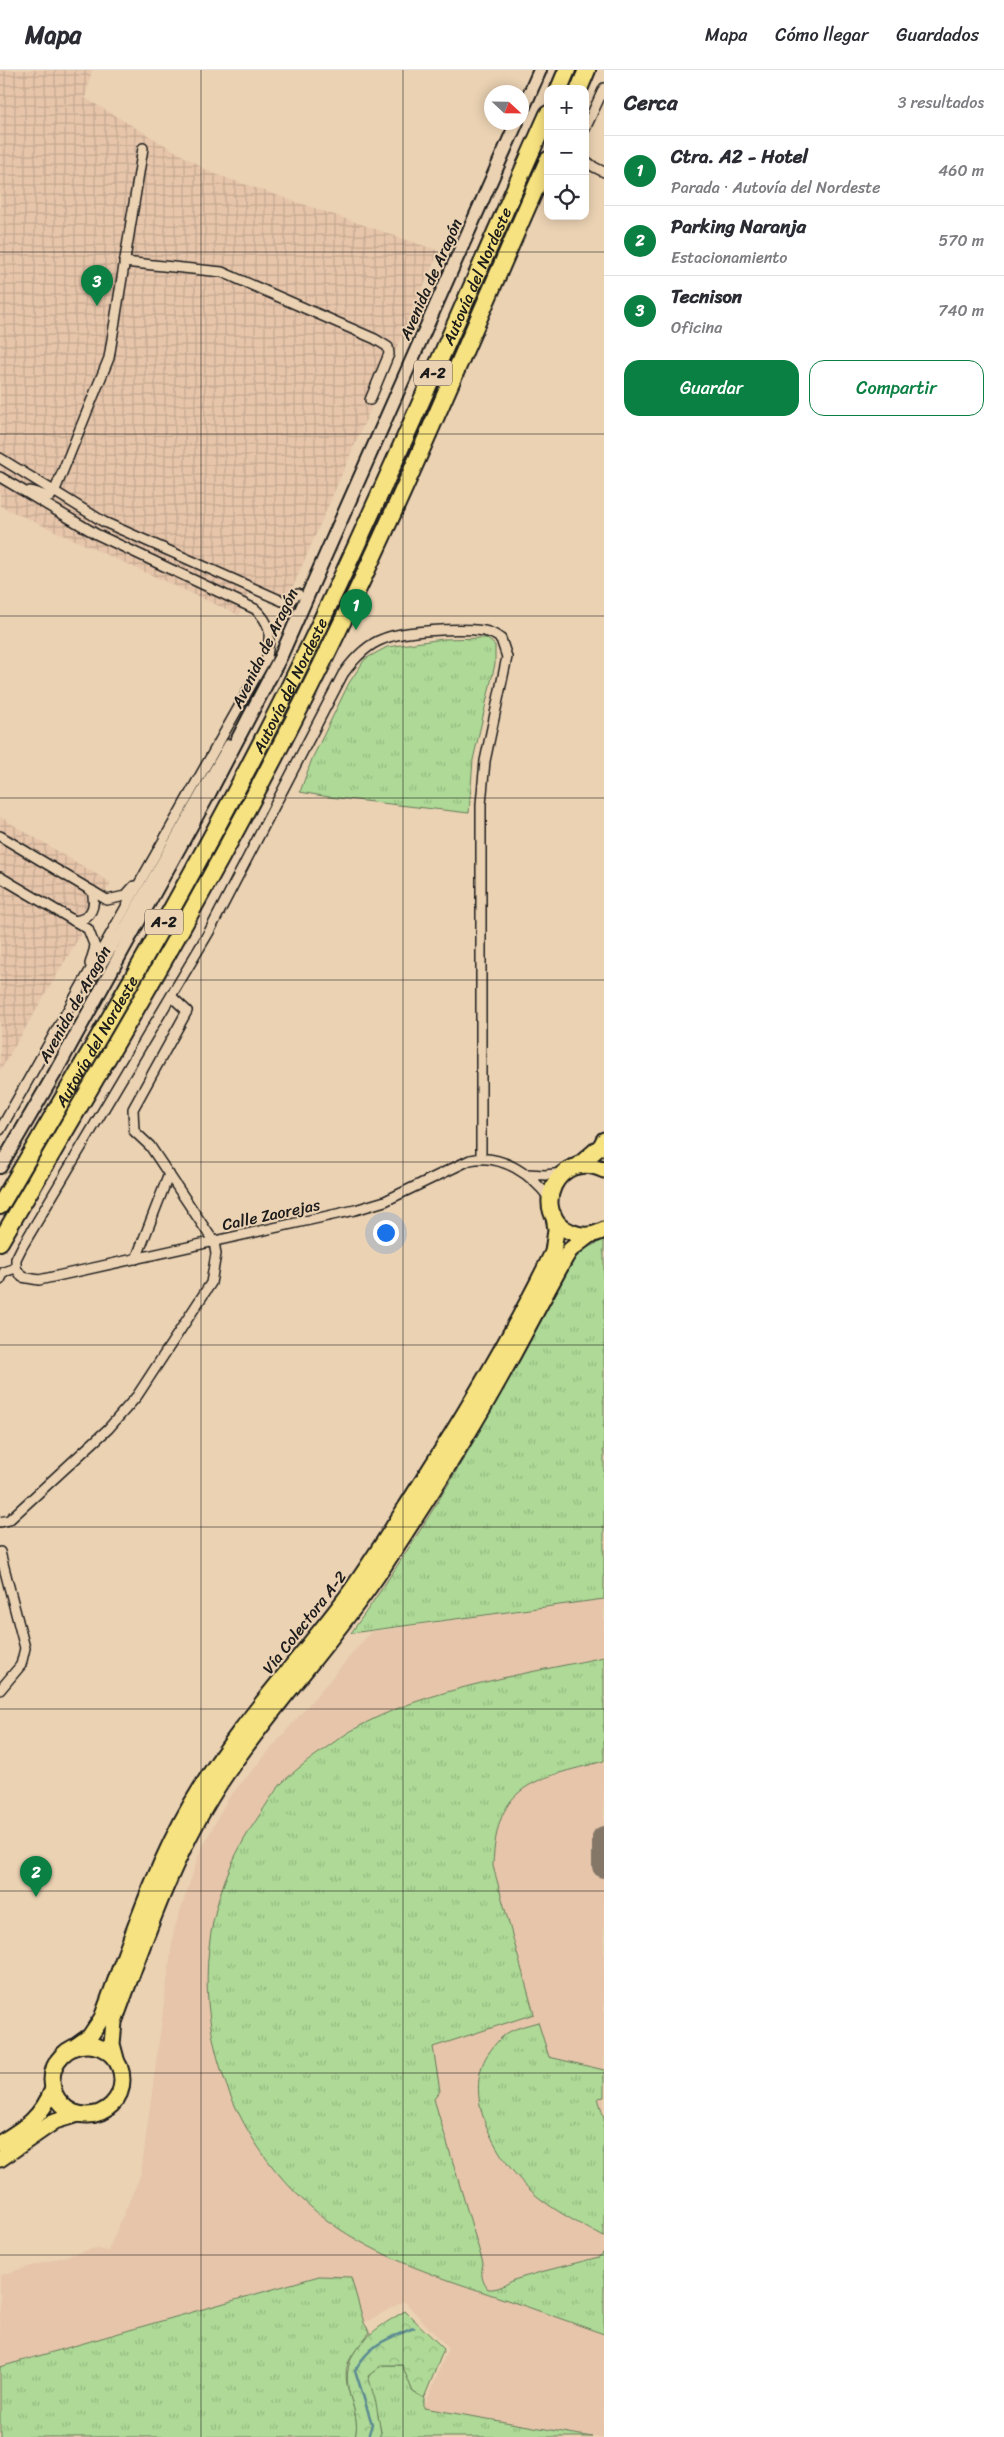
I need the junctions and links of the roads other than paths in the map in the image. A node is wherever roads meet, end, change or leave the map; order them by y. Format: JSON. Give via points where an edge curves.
{"nodes":[{"id":1,"x":540,"y":70,"type":"edge"},
{"id":2,"x":567,"y":70,"type":"edge"},
{"id":3,"x":588,"y":70,"type":"edge"},
{"id":4,"x":561,"y":85,"type":"edge"},
{"id":5,"x":581,"y":85,"type":"edge"},
{"id":6,"x":604,"y":88,"type":"edge"},
{"id":7,"x":529,"y":96,"type":"edge"},
{"id":8,"x":589,"y":120,"type":"edge"},
{"id":9,"x":544,"y":123,"type":"edge"},
{"id":10,"x":513,"y":130,"type":"edge"},
{"id":11,"x":143,"y":148,"type":"dead end"},
{"id":12,"x":589,"y":164,"type":"edge"},
{"id":13,"x":544,"y":169,"type":"edge"},
{"id":14,"x":604,"y":172,"type":"edge"},
{"id":15,"x":124,"y":262,"type":"junction"},
{"id":16,"x":370,"y":400,"type":"dead end"},
{"id":17,"x":0,"y":458,"type":"edge"},
{"id":18,"x":0,"y":477,"type":"edge"},
{"id":19,"x":14,"y":485,"type":"junction"},
{"id":20,"x":55,"y":490,"type":"junction"},
{"id":21,"x":298,"y":594,"type":"dead end"},
{"id":22,"x":273,"y":657,"type":"junction"},
{"id":23,"x":0,"y":836,"type":"edge"},
{"id":24,"x":146,"y":873,"type":"junction"},
{"id":25,"x":0,"y":877,"type":"edge"},
{"id":26,"x":92,"y":890,"type":"junction"},
{"id":27,"x":74,"y":921,"type":"junction"},
{"id":28,"x":172,"y":997,"type":"junction"},
{"id":29,"x":72,"y":1005,"type":"junction"},
{"id":30,"x":40,"y":1061,"type":"junction"},
{"id":31,"x":0,"y":1130,"type":"edge"},
{"id":32,"x":604,"y":1140,"type":"edge"},
{"id":33,"x":481,"y":1158,"type":"junction"},
{"id":34,"x":579,"y":1165,"type":"junction"},
{"id":35,"x":0,"y":1167,"type":"edge"},
{"id":36,"x":604,"y":1170,"type":"edge"},
{"id":37,"x":563,"y":1173,"type":"junction"},
{"id":38,"x":169,"y":1174,"type":"junction"},
{"id":39,"x":527,"y":1174,"type":"junction"},
{"id":40,"x":550,"y":1199,"type":"junction"},
{"id":41,"x":0,"y":1206,"type":"edge"},
{"id":42,"x":554,"y":1216,"type":"junction"},
{"id":43,"x":604,"y":1230,"type":"edge"},
{"id":44,"x":588,"y":1236,"type":"junction"},
{"id":45,"x":0,"y":1242,"type":"edge"},
{"id":46,"x":214,"y":1242,"type":"junction"},
{"id":47,"x":136,"y":1260,"type":"junction"},
{"id":48,"x":16,"y":1268,"type":"junction"},
{"id":49,"x":0,"y":1280,"type":"edge"},
{"id":50,"x":0,"y":1522,"type":"edge"},
{"id":51,"x":0,"y":1552,"type":"edge"},
{"id":52,"x":0,"y":1690,"type":"edge"},
{"id":53,"x":76,"y":2046,"type":"junction"},
{"id":54,"x":116,"y":2058,"type":"junction"},
{"id":55,"x":53,"y":2089,"type":"junction"},
{"id":56,"x":78,"y":2114,"type":"junction"},
{"id":57,"x":0,"y":2143,"type":"edge"},
{"id":58,"x":0,"y":2159,"type":"edge"}],
"edges":[{"from":1,"to":7,"type":"street"},
{"from":2,"to":4,"type":"highway"},
{"from":3,"to":5,"type":"highway"},
{"from":6,"to":8,"type":"street"},
{"from":9,"to":41,"type":"highway","name":"Autovía del Nordeste","number":"A-2","via":[[317,631],[229,803],[134,977]]},
{"from":10,"to":22,"type":"street","name":"Avenida de Aragón"},
{"from":11,"to":15,"type":"street"},
{"from":12,"to":14,"type":"street"},
{"from":13,"to":45,"type":"highway","name":"Autovía del Nordeste","number":"A-2","via":[[377,549],[246,814]]},
{"from":15,"to":16,"type":"street","via":[[222,272],[375,339],[388,347],[389,354]]},
{"from":15,"to":20,"type":"street","via":[[109,358]]},
{"from":17,"to":20,"type":"street"},
{"from":18,"to":19,"type":"street"},
{"from":19,"to":20,"type":"street","via":[[50,497]]},
{"from":19,"to":22,"type":"street","via":[[96,534],[256,609],[270,628]]},
{"from":20,"to":21,"type":"street","via":[[104,522],[282,601],[289,602]]},
{"from":22,"to":24,"type":"street"},
{"from":22,"to":30,"type":"street","via":[[123,930]]},
{"from":22,"to":35,"type":"street","name":"Avenida de Aragón","via":[[210,792]]},
{"from":23,"to":26,"type":"street"},
{"from":24,"to":26,"type":"street","via":[[125,896],[107,900]]},
{"from":24,"to":29,"type":"street"},
{"from":25,"to":27,"type":"street"},
{"from":26,"to":27,"type":"street","via":[[93,909],[88,916]]},
{"from":27,"to":29,"type":"street","via":[[88,929],[95,947]]},
{"from":28,"to":33,"type":"street","via":[[354,658],[382,639],[399,634],[461,630],[493,634],[501,639],[507,658],[485,761],[481,804]]},
{"from":28,"to":38,"type":"street","via":[[187,1011],[133,1109],[132,1123],[134,1131],[150,1146]]},
{"from":28,"to":48,"type":"street","via":[[22,1248],[16,1259]]},
{"from":29,"to":30,"type":"street"},
{"from":30,"to":31,"type":"street"},
{"from":32,"to":34,"type":"main road"},
{"from":33,"to":39,"type":"street"},
{"from":33,"to":46,"type":"street","name":"Calle Zaorejas","via":[[470,1160],[371,1206]]},
{"from":34,"to":36,"type":"main road"},
{"from":34,"to":37,"type":"main road"},
{"from":37,"to":39,"type":"street"},
{"from":37,"to":40,"type":"main road","via":[[552,1189]]},
{"from":38,"to":46,"type":"street"},
{"from":38,"to":47,"type":"street"},
{"from":39,"to":40,"type":"street"},
{"from":40,"to":42,"type":"main road","name":"Vía Colectora A-2"},
{"from":42,"to":44,"type":"main road","via":[[568,1231]]},
{"from":42,"to":53,"type":"main road","name":"Vía Colectora A-2","via":[[553,1252],[484,1379],[372,1561],[244,1726],[192,1803],[151,1886],[102,2018],[90,2036]]},
{"from":43,"to":44,"type":"main road","name":"Vía Colectora A-2"},
{"from":44,"to":54,"type":"main road","name":"Vía Colectora A-2","via":[[565,1258],[466,1437],[383,1568],[254,1734],[204,1810],[163,1890],[114,2022],[112,2044]]},
{"from":46,"to":47,"type":"street","name":"Calle Zaorejas"},
{"from":46,"to":50,"type":"street","via":[[216,1254],[211,1283],[137,1396],[101,1436],[9,1520]]},
{"from":47,"to":48,"type":"street","name":"Calle Zaorejas","via":[[39,1280],[22,1277]]},
{"from":48,"to":49,"type":"street","via":[[4,1272]]},
{"from":51,"to":52,"type":"street","via":[[25,1648],[22,1665]]},
{"from":53,"to":54,"type":"main road","via":[[95,2045]]},
{"from":53,"to":55,"type":"main road","via":[[58,2060],[52,2074]]},
{"from":54,"to":56,"type":"main road","via":[[123,2078],[115,2102],[94,2115]]},
{"from":55,"to":56,"type":"main road","via":[[65,2108]]},
{"from":55,"to":57,"type":"main road","via":[[46,2107],[33,2122]]},
{"from":56,"to":58,"type":"main road","via":[[55,2121]]}]}
